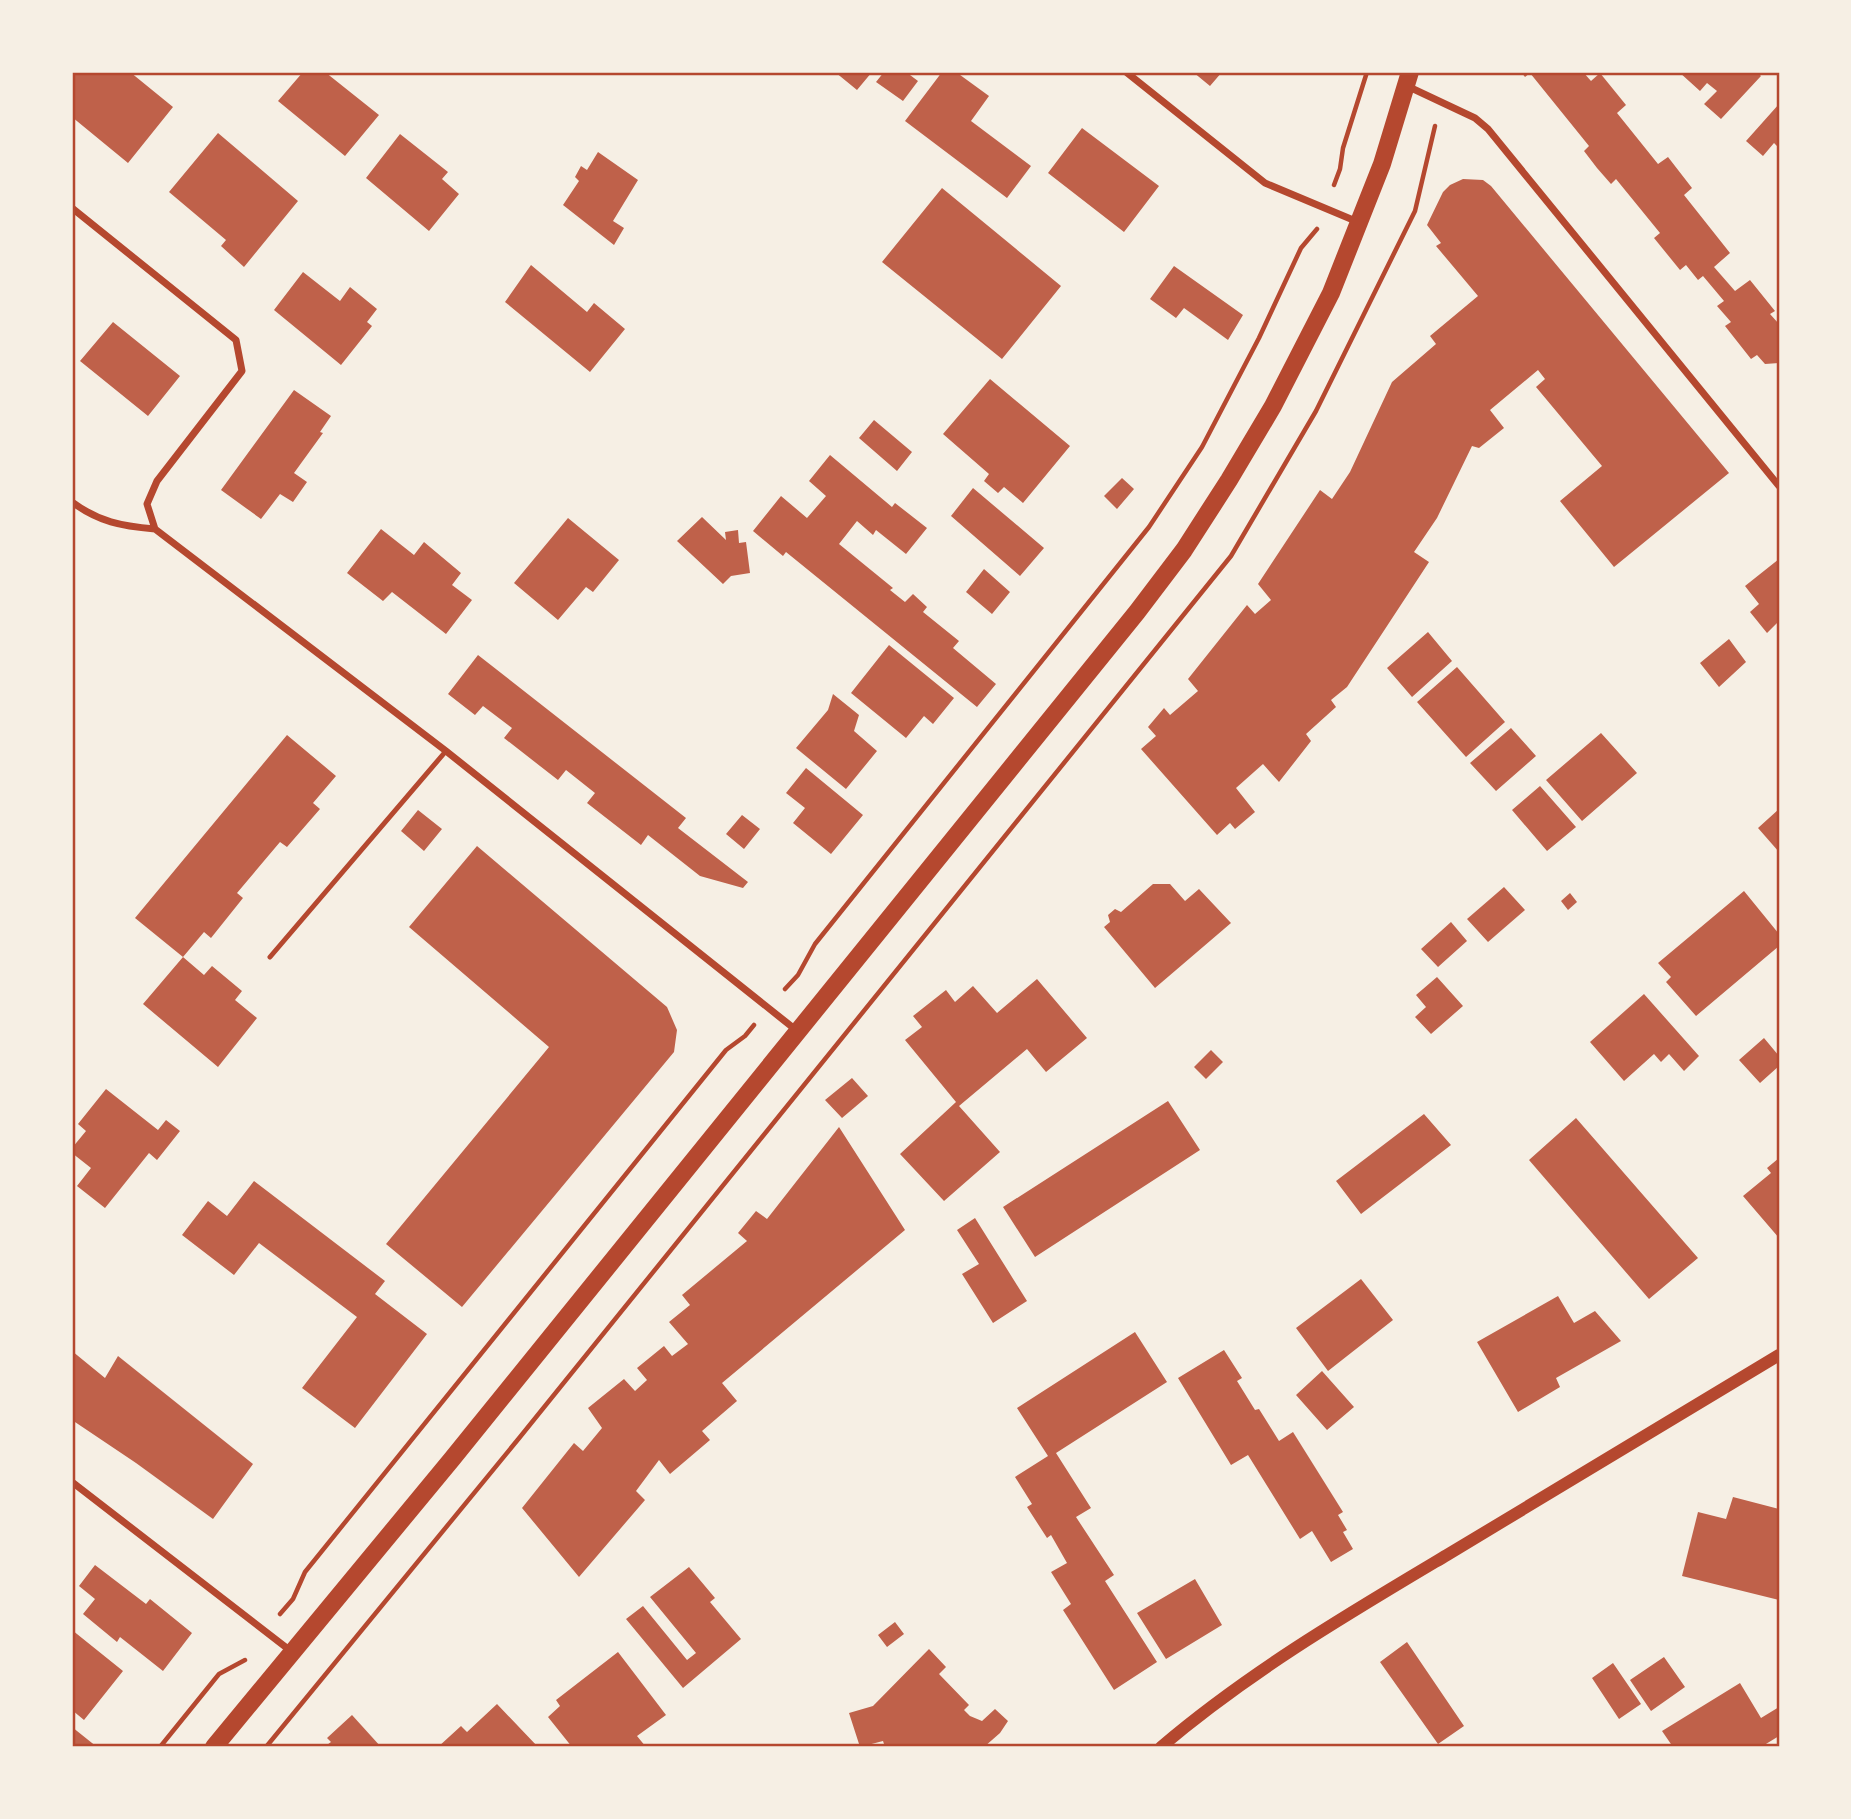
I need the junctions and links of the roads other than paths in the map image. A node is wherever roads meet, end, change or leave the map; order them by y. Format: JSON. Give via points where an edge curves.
{"nodes":[{"id":1,"x":1126,"y":72,"type":"edge"},
{"id":2,"x":1409,"y":79,"type":"edge"},
{"id":3,"x":72,"y":208,"type":"edge"},
{"id":4,"x":1359,"y":222,"type":"junction"},
{"id":5,"x":1779,"y":486,"type":"edge"},
{"id":6,"x":72,"y":502,"type":"edge"},
{"id":7,"x":155,"y":529,"type":"junction"},
{"id":8,"x":446,"y":751,"type":"junction"},
{"id":9,"x":270,"y":957,"type":"dead end"},
{"id":10,"x":797,"y":1031,"type":"junction"},
{"id":11,"x":1779,"y":1355,"type":"edge"},
{"id":12,"x":72,"y":1482,"type":"edge"},
{"id":13,"x":293,"y":1652,"type":"junction"},
{"id":14,"x":214,"y":1747,"type":"edge"},
{"id":15,"x":1161,"y":1747,"type":"edge"}],
"edges":[{"from":1,"to":4,"type":"street","via":[[1265,183]]},
{"from":2,"to":4,"type":"main road"},
{"from":2,"to":5,"type":"street","via":[[1488,129]]},
{"from":3,"to":7,"type":"street","via":[[236,340],[242,371],[157,481],[147,504]]},
{"from":4,"to":10,"type":"main road","via":[[1331,293],[1273,406],[1184,551]]},
{"from":6,"to":7,"type":"street","via":[[92,517]]},
{"from":7,"to":8,"type":"street"},
{"from":8,"to":9,"type":"lane"},
{"from":8,"to":10,"type":"street"},
{"from":10,"to":13,"type":"main road"},
{"from":11,"to":15,"type":"street","via":[[1322,1630],[1245,1681]]},
{"from":12,"to":13,"type":"street"},
{"from":13,"to":14,"type":"main road"}]}
